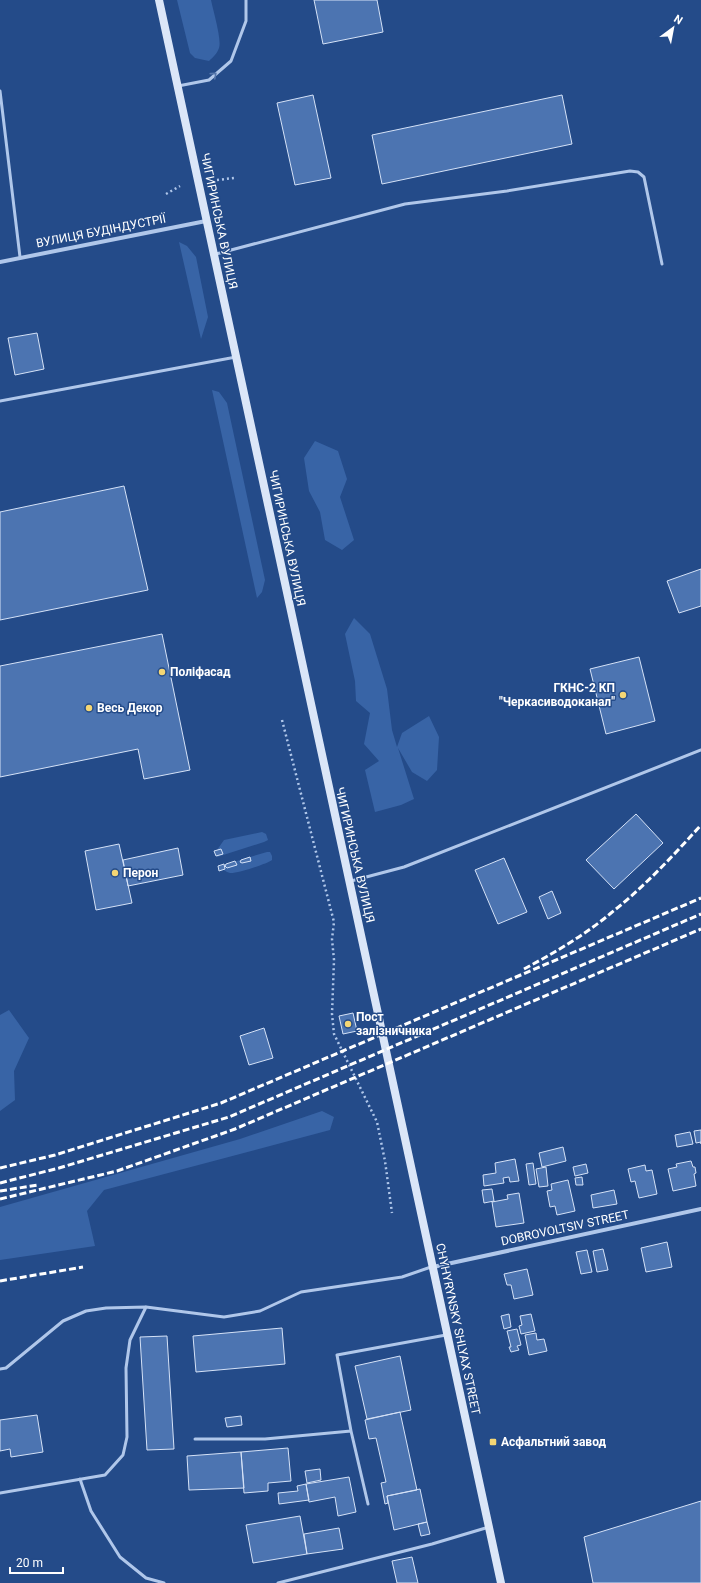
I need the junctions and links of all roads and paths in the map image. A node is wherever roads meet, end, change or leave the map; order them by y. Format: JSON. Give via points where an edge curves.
{"nodes":[{"id":1,"x":159,"y":0,"type":"edge"},
{"id":2,"x":246,"y":0,"type":"edge"},
{"id":3,"x":178,"y":86,"type":"junction"},
{"id":4,"x":0,"y":91,"type":"edge"},
{"id":5,"x":234,"y":178,"type":"dead end"},
{"id":6,"x":217,"y":180,"type":"dead end"},
{"id":7,"x":180,"y":186,"type":"dead end"},
{"id":8,"x":166,"y":194,"type":"dead end"},
{"id":9,"x":207,"y":221,"type":"junction"},
{"id":10,"x":214,"y":254,"type":"junction"},
{"id":11,"x":20,"y":257,"type":"junction"},
{"id":12,"x":0,"y":262,"type":"edge"},
{"id":13,"x":662,"y":264,"type":"dead end"},
{"id":14,"x":236,"y":357,"type":"junction"},
{"id":15,"x":0,"y":401,"type":"edge"},
{"id":16,"x":282,"y":720,"type":"dead end"},
{"id":17,"x":701,"y":750,"type":"edge"},
{"id":18,"x":349,"y":881,"type":"junction"},
{"id":19,"x":392,"y":1081,"type":"joint"},
{"id":20,"x":701,"y":1208,"type":"edge"},
{"id":21,"x":392,"y":1213,"type":"dead end"},
{"id":22,"x":432,"y":1266,"type":"junction"},
{"id":23,"x":146,"y":1307,"type":"junction"},
{"id":24,"x":447,"y":1335,"type":"junction"},
{"id":25,"x":0,"y":1369,"type":"edge"},
{"id":26,"x":351,"y":1431,"type":"junction"},
{"id":27,"x":195,"y":1439,"type":"dead end"},
{"id":28,"x":80,"y":1479,"type":"junction"},
{"id":29,"x":0,"y":1493,"type":"edge"},
{"id":30,"x":368,"y":1504,"type":"dead end"},
{"id":31,"x":489,"y":1527,"type":"junction"},
{"id":32,"x":164,"y":1583,"type":"edge"},
{"id":33,"x":278,"y":1583,"type":"edge"},
{"id":34,"x":501,"y":1583,"type":"edge"}],
"edges":[{"from":1,"to":3,"type":"main road","name":"ЧИГИРИНСЬКА ВУЛИЦЯ"},
{"from":3,"to":2,"type":"lane","one_way":true,"via":[[209,80],[231,61],[246,21]]},
{"from":3,"to":9,"type":"main road","name":"ЧИГИРИНСЬКА ВУЛИЦЯ"},
{"from":4,"to":11,"type":"lane"},
{"from":5,"to":6,"type":"path"},
{"from":7,"to":8,"type":"path"},
{"from":9,"to":10,"type":"main road","name":"ЧИГИРИНСЬКА ВУЛИЦЯ"},
{"from":9,"to":11,"type":"street","name":"ВУЛИЦЯ БУДІНДУСТРІЇ"},
{"from":10,"to":13,"type":"lane","via":[[405,204],[508,191],[630,171],[638,172],[644,177]]},
{"from":10,"to":14,"type":"main road","name":"ЧИГИРИНСЬКА ВУЛИЦЯ"},
{"from":11,"to":12,"type":"street","name":"ВУЛИЦЯ БУДІНДУСТРІЇ"},
{"from":14,"to":15,"type":"lane"},
{"from":14,"to":18,"type":"main road","name":"ЧИГИРИНСЬКА ВУЛИЦЯ"},
{"from":16,"to":21,"type":"path","via":[[334,922],[334,1034],[377,1122]]},
{"from":17,"to":18,"type":"lane","via":[[404,867]]},
{"from":18,"to":19,"type":"main road","name":"ЧИГИРИНСЬКА ВУЛИЦЯ"},
{"from":19,"to":22,"type":"main road","name":"CHYHYRYNSKY SHLYAX STREET"},
{"from":20,"to":22,"type":"street","name":"DOBROVOLTSIV STREET"},
{"from":22,"to":23,"type":"lane","via":[[402,1277],[301,1292],[260,1311],[224,1317]]},
{"from":22,"to":24,"type":"main road","name":"CHYHYRYNSKY SHLYAX STREET"},
{"from":23,"to":25,"type":"lane","via":[[86,1311],[63,1321],[6,1368]]},
{"from":23,"to":28,"type":"lane","via":[[130,1340],[126,1368],[127,1438],[123,1455],[105,1475]]},
{"from":24,"to":26,"type":"lane","via":[[338,1355]]},
{"from":24,"to":31,"type":"main road","name":"CHYHYRYNSKY SHLYAX STREET"},
{"from":26,"to":27,"type":"lane","via":[[266,1439]]},
{"from":26,"to":30,"type":"lane"},
{"from":28,"to":29,"type":"lane"},
{"from":28,"to":32,"type":"lane","via":[[91,1512],[120,1557],[146,1578]]},
{"from":31,"to":33,"type":"lane"},
{"from":31,"to":34,"type":"main road","name":"CHYHYRYNSKY SHLYAX STREET"}]}
